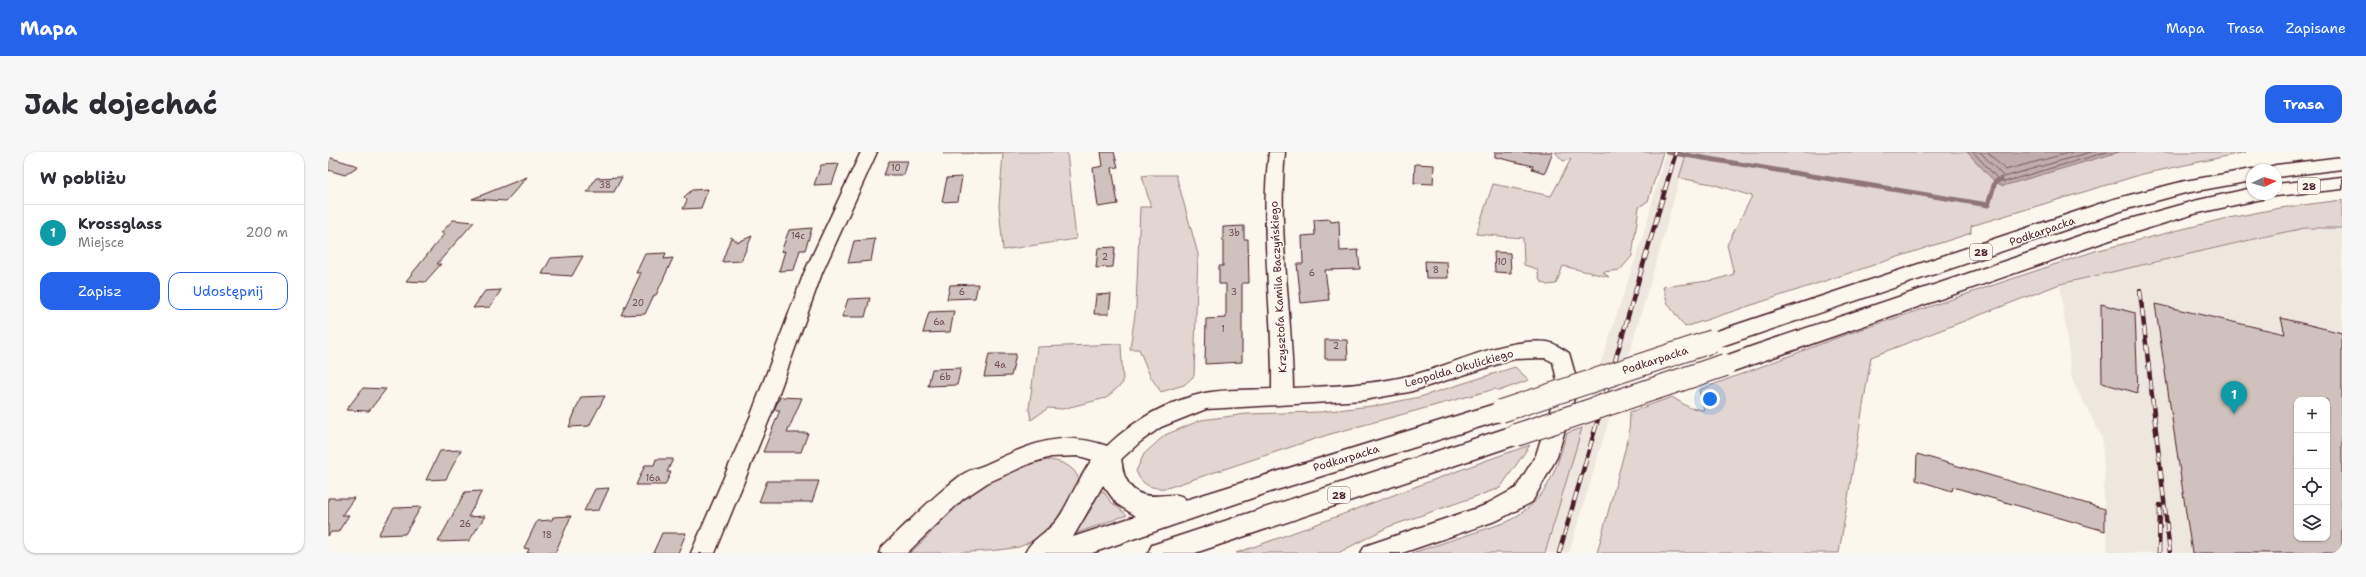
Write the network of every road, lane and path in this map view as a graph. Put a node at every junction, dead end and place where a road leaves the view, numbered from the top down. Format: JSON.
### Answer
{"nodes":[{"id":1,"x":869,"y":152,"type":"edge"},
{"id":2,"x":1277,"y":152,"type":"edge"},
{"id":3,"x":2342,"y":163,"type":"edge"},
{"id":4,"x":2282,"y":170,"type":"edge"},
{"id":5,"x":2246,"y":176,"type":"edge"},
{"id":6,"x":2342,"y":182,"type":"edge"},
{"id":7,"x":2282,"y":189,"type":"edge"},
{"id":8,"x":2246,"y":196,"type":"edge"},
{"id":9,"x":1283,"y":398,"type":"junction"},
{"id":10,"x":1110,"y":456,"type":"junction"},
{"id":11,"x":1211,"y":502,"type":"junction"},
{"id":12,"x":703,"y":553,"type":"edge"},
{"id":13,"x":891,"y":553,"type":"edge"},
{"id":14,"x":1038,"y":553,"type":"edge"},
{"id":15,"x":1059,"y":553,"type":"edge"},
{"id":16,"x":1161,"y":553,"type":"edge"},
{"id":17,"x":1373,"y":553,"type":"edge"}],
"edges":[{"from":1,"to":12,"type":"street"},
{"from":2,"to":9,"type":"street","name":"Krzysztofa Kamila Baczyńskiego"},
{"from":3,"to":4,"type":"main road","number":"28"},
{"from":5,"to":11,"type":"main road","name":"Podkarpacka","number":"28","bridge":true},
{"from":6,"to":7,"type":"main road","number":"28"},
{"from":8,"to":16,"type":"main road","name":"Podkarpacka","number":"28","bridge":true},
{"from":9,"to":10,"type":"street","name":"Leopolda Okulickiego"},
{"from":9,"to":17,"type":"street","name":"Leopolda Okulickiego"},
{"from":10,"to":11,"type":"main road"},
{"from":10,"to":13,"type":"street"},
{"from":10,"to":14,"type":"main road"},
{"from":11,"to":15,"type":"main road","name":"Podkarpacka","number":"28"}]}
